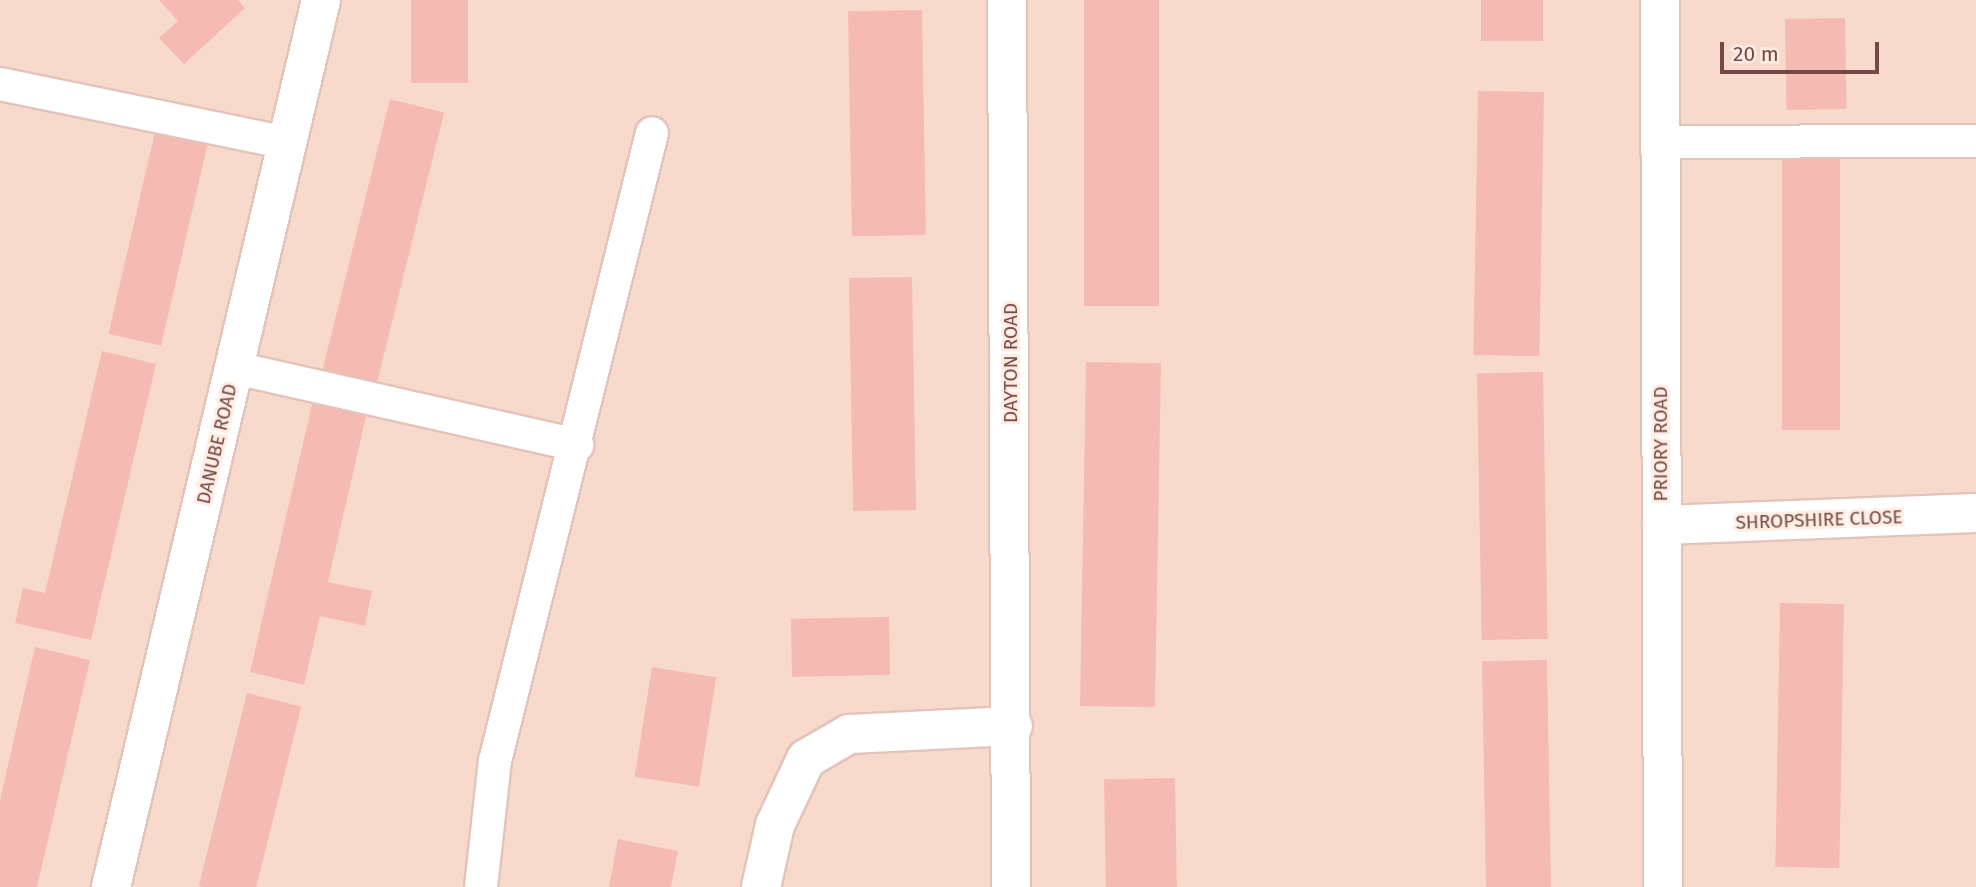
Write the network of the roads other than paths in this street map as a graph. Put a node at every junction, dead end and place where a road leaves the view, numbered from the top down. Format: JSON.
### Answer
{"nodes":[{"id":1,"x":321,"y":0,"type":"edge"},
{"id":2,"x":1007,"y":0,"type":"edge"},
{"id":3,"x":1660,"y":0,"type":"edge"},
{"id":4,"x":0,"y":84,"type":"edge"},
{"id":5,"x":652,"y":133,"type":"dead end"},
{"id":6,"x":1976,"y":141,"type":"edge"},
{"id":7,"x":1660,"y":142,"type":"junction"},
{"id":8,"x":288,"y":143,"type":"junction"},
{"id":9,"x":234,"y":368,"type":"junction"},
{"id":10,"x":578,"y":445,"type":"junction"},
{"id":11,"x":1976,"y":513,"type":"edge"},
{"id":12,"x":1661,"y":525,"type":"junction"},
{"id":13,"x":1013,"y":726,"type":"junction"},
{"id":14,"x":111,"y":887,"type":"edge"},
{"id":15,"x":481,"y":887,"type":"edge"},
{"id":16,"x":761,"y":887,"type":"edge"},
{"id":17,"x":1011,"y":887,"type":"edge"},
{"id":18,"x":1663,"y":887,"type":"edge"}],
"edges":[{"from":1,"to":8,"type":"street","name":"DANUBE ROAD"},
{"from":2,"to":13,"type":"street","name":"DAYTON ROAD"},
{"from":3,"to":7,"type":"street","name":"PRIORY ROAD"},
{"from":4,"to":8,"type":"lane"},
{"from":5,"to":10,"type":"lane"},
{"from":6,"to":7,"type":"lane"},
{"from":7,"to":12,"type":"street","name":"PRIORY ROAD"},
{"from":8,"to":9,"type":"street","name":"DANUBE ROAD"},
{"from":9,"to":10,"type":"lane"},
{"from":9,"to":14,"type":"street","name":"DANUBE ROAD"},
{"from":10,"to":15,"type":"lane"},
{"from":11,"to":12,"type":"street","name":"SHROPSHIRE CLOSE"},
{"from":12,"to":18,"type":"street","name":"PRIORY ROAD"},
{"from":13,"to":16,"type":"street"},
{"from":13,"to":17,"type":"street","name":"DAYTON ROAD"}]}
